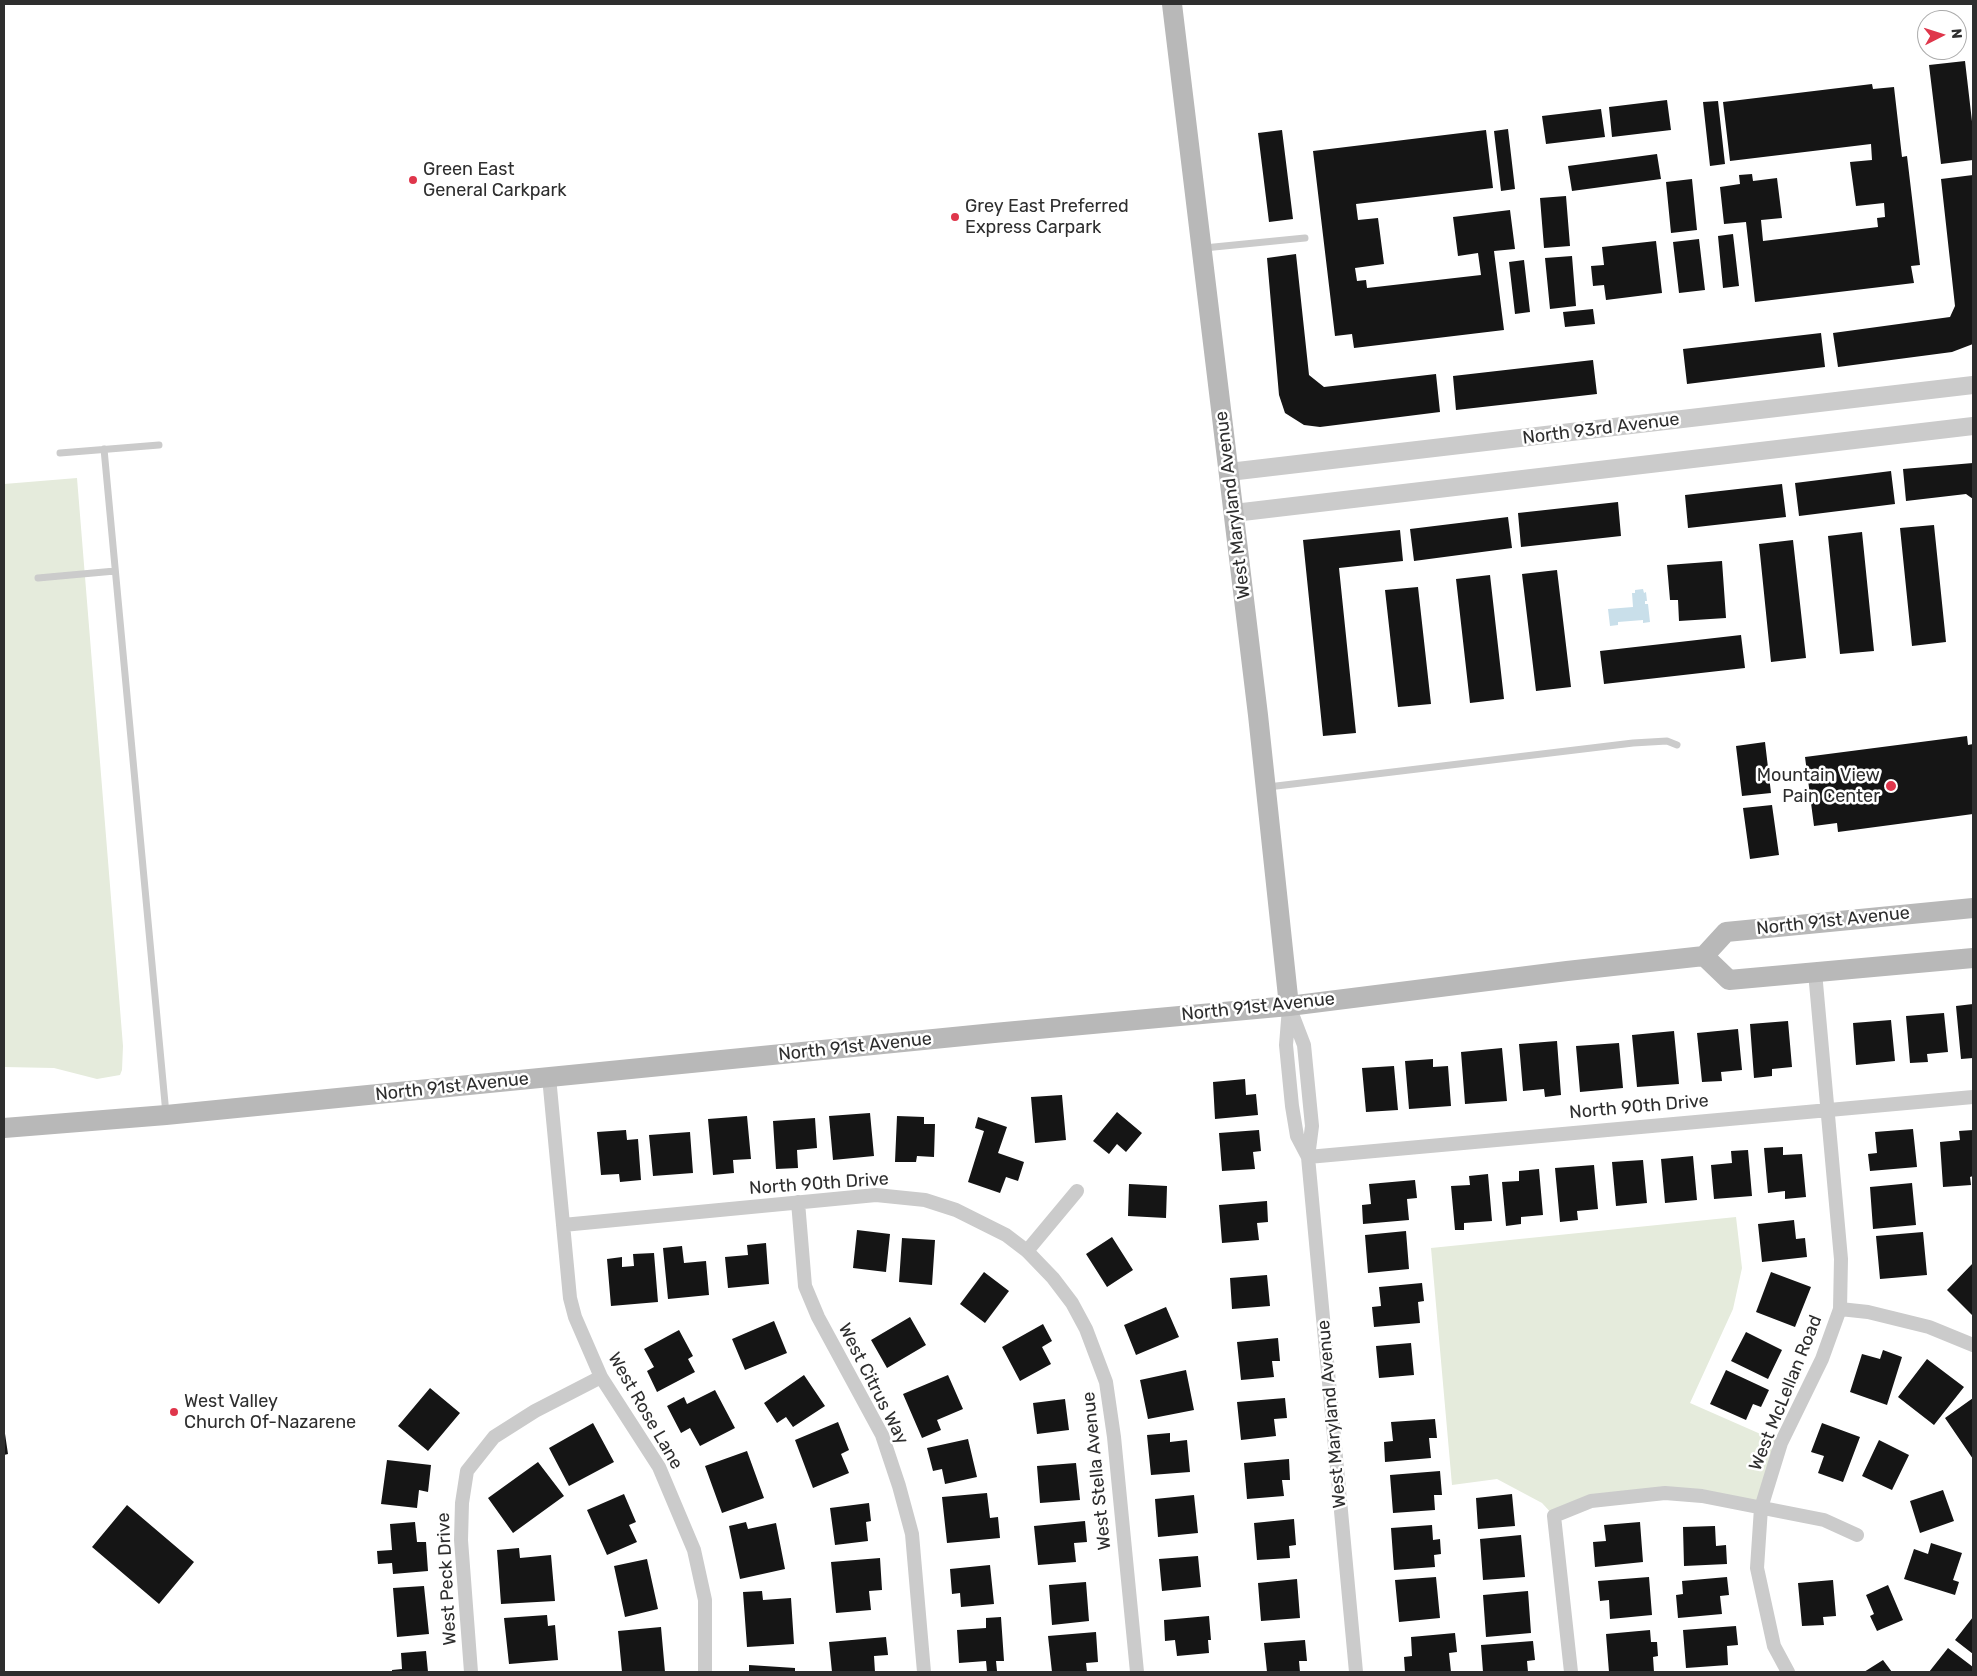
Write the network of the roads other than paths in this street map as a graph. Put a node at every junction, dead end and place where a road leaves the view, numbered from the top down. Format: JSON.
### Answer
{"nodes":[{"id":1,"x":1172,"y":4,"type":"edge"},
{"id":2,"x":1305,"y":238,"type":"dead end"},
{"id":3,"x":1202,"y":248,"type":"junction"},
{"id":4,"x":1973,"y":385,"type":"edge"},
{"id":5,"x":1973,"y":426,"type":"edge"},
{"id":6,"x":159,"y":445,"type":"dead end"},
{"id":7,"x":104,"y":449,"type":"junction"},
{"id":8,"x":60,"y":453,"type":"dead end"},
{"id":9,"x":1229,"y":472,"type":"junction"},
{"id":10,"x":1234,"y":513,"type":"junction"},
{"id":11,"x":115,"y":571,"type":"junction"},
{"id":12,"x":38,"y":578,"type":"dead end"},
{"id":13,"x":1677,"y":745,"type":"dead end"},
{"id":14,"x":1265,"y":787,"type":"junction"},
{"id":15,"x":1973,"y":908,"type":"edge"},
{"id":16,"x":1704,"y":956,"type":"junction"},
{"id":17,"x":1973,"y":958,"type":"edge"},
{"id":18,"x":1815,"y":972,"type":"junction"},
{"id":19,"x":1289,"y":1006,"type":"junction"},
{"id":20,"x":549,"y":1077,"type":"junction"},
{"id":21,"x":1973,"y":1097,"type":"edge"},
{"id":22,"x":1827,"y":1108,"type":"junction"},
{"id":23,"x":166,"y":1115,"type":"junction"},
{"id":24,"x":4,"y":1128,"type":"edge"},
{"id":25,"x":1308,"y":1157,"type":"junction"},
{"id":26,"x":1077,"y":1191,"type":"dead end"},
{"id":27,"x":798,"y":1202,"type":"junction"},
{"id":28,"x":563,"y":1225,"type":"junction"},
{"id":29,"x":1026,"y":1251,"type":"junction"},
{"id":30,"x":1053,"y":1278,"type":"joint"},
{"id":31,"x":1840,"y":1309,"type":"junction"},
{"id":32,"x":1973,"y":1345,"type":"edge"},
{"id":33,"x":601,"y":1377,"type":"junction"},
{"id":34,"x":1761,"y":1508,"type":"junction"},
{"id":35,"x":1857,"y":1535,"type":"dead end"},
{"id":36,"x":471,"y":1672,"type":"edge"},
{"id":37,"x":705,"y":1672,"type":"edge"},
{"id":38,"x":924,"y":1672,"type":"edge"},
{"id":39,"x":1137,"y":1672,"type":"edge"},
{"id":40,"x":1356,"y":1672,"type":"edge"},
{"id":41,"x":1571,"y":1672,"type":"edge"},
{"id":42,"x":1788,"y":1672,"type":"edge"}],
"edges":[{"from":1,"to":3,"type":"main road","name":"West Maryland Avenue"},
{"from":2,"to":3,"type":"lane"},
{"from":3,"to":9,"type":"main road","name":"West Maryland Avenue"},
{"from":4,"to":9,"type":"street","name":"North 93rd Avenue"},
{"from":5,"to":10,"type":"street"},
{"from":6,"to":7,"type":"lane"},
{"from":7,"to":8,"type":"lane"},
{"from":7,"to":11,"type":"lane"},
{"from":9,"to":10,"type":"main road","name":"West Maryland Avenue"},
{"from":10,"to":14,"type":"main road","name":"West Maryland Avenue"},
{"from":11,"to":12,"type":"lane"},
{"from":11,"to":23,"type":"lane"},
{"from":13,"to":14,"type":"lane"},
{"from":14,"to":19,"type":"main road","name":"West Maryland Avenue"},
{"from":15,"to":16,"type":"main road","name":"North 91st Avenue"},
{"from":16,"to":18,"type":"main road"},
{"from":16,"to":19,"type":"main road","name":"North 91st Avenue"},
{"from":17,"to":18,"type":"main road"},
{"from":18,"to":22,"type":"street","name":"West McLellan Road"},
{"from":19,"to":20,"type":"main road","name":"North 91st Avenue"},
{"from":19,"to":25,"type":"street","name":"West Maryland Avenue"},
{"from":20,"to":23,"type":"main road","name":"North 91st Avenue"},
{"from":20,"to":28,"type":"street","name":"West Rose Lane"},
{"from":21,"to":22,"type":"street","name":"North 90th Drive"},
{"from":22,"to":25,"type":"street","name":"North 90th Drive"},
{"from":22,"to":31,"type":"street","name":"West McLellan Road"},
{"from":23,"to":24,"type":"main road","name":"North 91st Avenue"},
{"from":25,"to":40,"type":"street","name":"West Maryland Avenue"},
{"from":26,"to":29,"type":"street"},
{"from":27,"to":28,"type":"street","name":"North 90th Drive"},
{"from":27,"to":29,"type":"street","name":"North 90th Drive"},
{"from":27,"to":38,"type":"street","name":"West Citrus Way"},
{"from":28,"to":33,"type":"street","name":"West Rose Lane"},
{"from":29,"to":30,"type":"street","name":"North 90th Drive"},
{"from":30,"to":39,"type":"street","name":"West Stella Avenue"},
{"from":31,"to":32,"type":"street"},
{"from":31,"to":34,"type":"street","name":"West McLellan Road"},
{"from":33,"to":36,"type":"street","name":"West Peck Drive"},
{"from":33,"to":37,"type":"street","name":"West Rose Lane"},
{"from":34,"to":35,"type":"street"},
{"from":34,"to":41,"type":"street"},
{"from":34,"to":42,"type":"street","name":"West McLellan Road"}]}
